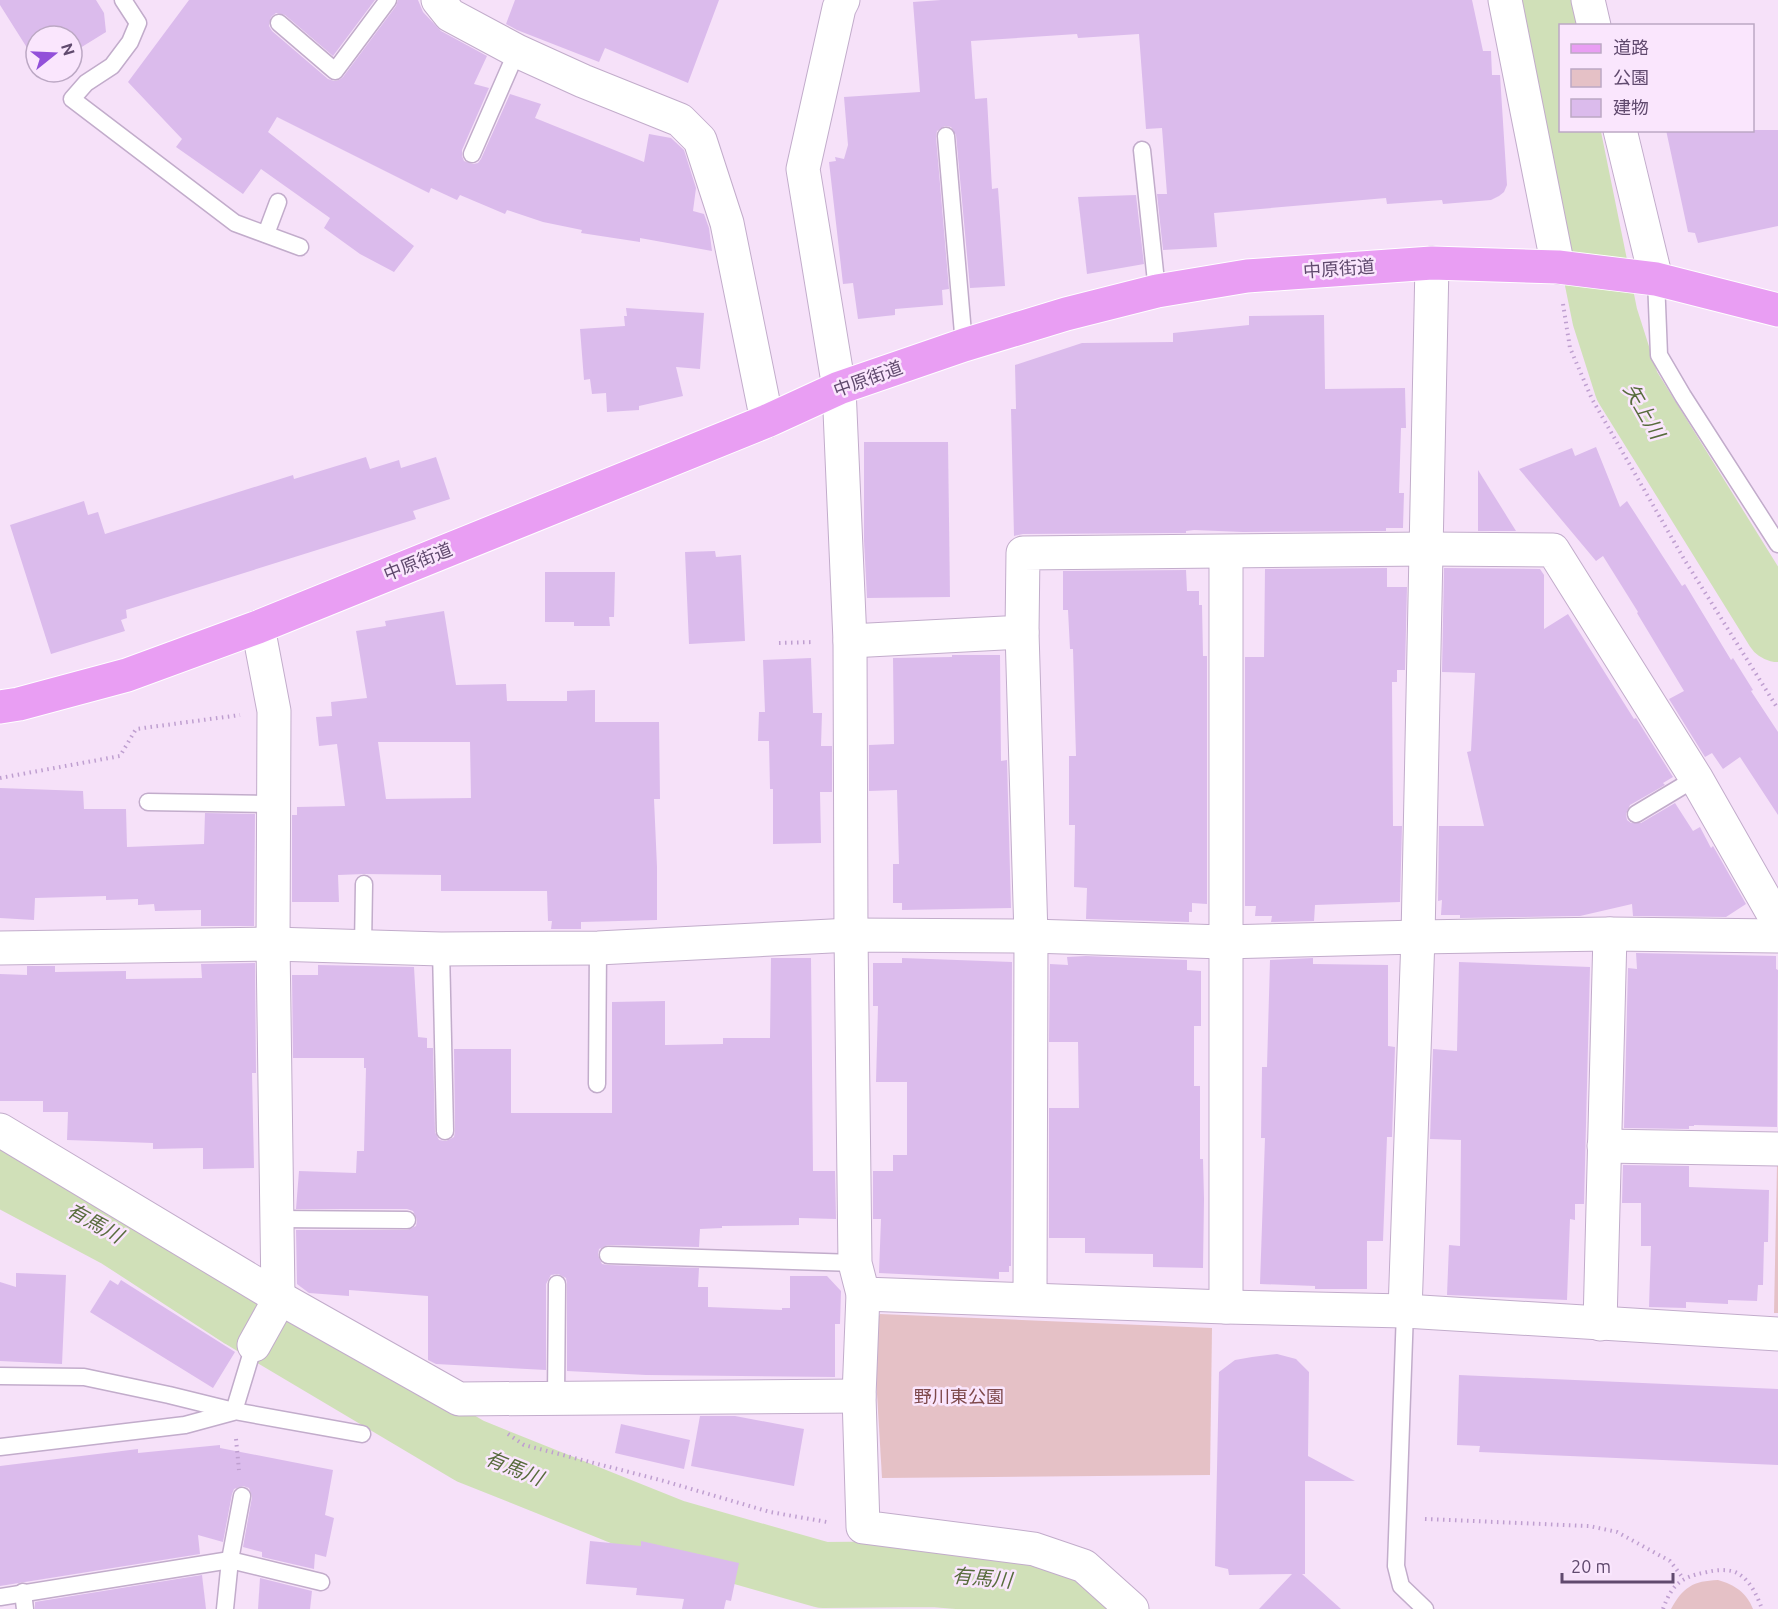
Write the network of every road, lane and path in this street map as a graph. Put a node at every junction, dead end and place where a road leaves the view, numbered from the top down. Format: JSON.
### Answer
{"nodes":[{"id":1,"x":123,"y":0,"type":"edge"},
{"id":2,"x":388,"y":0,"type":"edge"},
{"id":3,"x":438,"y":0,"type":"edge"},
{"id":4,"x":843,"y":0,"type":"edge"},
{"id":5,"x":1505,"y":0,"type":"edge"},
{"id":6,"x":1588,"y":0,"type":"edge"},
{"id":7,"x":279,"y":23,"type":"dead end"},
{"id":8,"x":1594,"y":24,"type":"edge"},
{"id":9,"x":517,"y":51,"type":"junction"},
{"id":10,"x":1620,"y":132,"type":"edge"},
{"id":11,"x":946,"y":136,"type":"dead end"},
{"id":12,"x":1142,"y":150,"type":"dead end"},
{"id":13,"x":472,"y":154,"type":"dead end"},
{"id":14,"x":278,"y":202,"type":"dead end"},
{"id":15,"x":266,"y":234,"type":"junction"},
{"id":16,"x":300,"y":247,"type":"dead end"},
{"id":17,"x":1432,"y":263,"type":"junction"},
{"id":18,"x":1558,"y":267,"type":"junction"},
{"id":19,"x":1656,"y":279,"type":"junction"},
{"id":20,"x":1157,"y":291,"type":"junction"},
{"id":21,"x":1778,"y":310,"type":"edge"},
{"id":22,"x":964,"y":345,"type":"junction"},
{"id":23,"x":839,"y":388,"type":"junction"},
{"id":24,"x":767,"y":421,"type":"junction"},
{"id":25,"x":1778,"y":544,"type":"edge"},
{"id":26,"x":1427,"y":549,"type":"junction"},
{"id":27,"x":1226,"y":552,"type":"junction"},
{"id":28,"x":258,"y":627,"type":"junction"},
{"id":29,"x":1022,"y":632,"type":"junction"},
{"id":30,"x":850,"y":641,"type":"junction"},
{"id":31,"x":0,"y":707,"type":"edge"},
{"id":32,"x":1778,"y":709,"type":"edge"},
{"id":33,"x":274,"y":711,"type":"junction"},
{"id":34,"x":0,"y":778,"type":"edge"},
{"id":35,"x":1696,"y":778,"type":"junction"},
{"id":36,"x":148,"y":802,"type":"dead end"},
{"id":37,"x":274,"y":804,"type":"junction"},
{"id":38,"x":1636,"y":814,"type":"dead end"},
{"id":39,"x":364,"y":884,"type":"dead end"},
{"id":40,"x":1778,"y":922,"type":"edge"},
{"id":41,"x":1610,"y":934,"type":"junction"},
{"id":42,"x":851,"y":935,"type":"junction"},
{"id":43,"x":1031,"y":936,"type":"junction"},
{"id":44,"x":1778,"y":936,"type":"edge"},
{"id":45,"x":1418,"y":937,"type":"junction"},
{"id":46,"x":1224,"y":942,"type":"junction"},
{"id":47,"x":273,"y":944,"type":"junction"},
{"id":48,"x":363,"y":947,"type":"junction"},
{"id":49,"x":0,"y":948,"type":"edge"},
{"id":50,"x":598,"y":948,"type":"junction"},
{"id":51,"x":441,"y":949,"type":"junction"},
{"id":52,"x":597,"y":1084,"type":"dead end"},
{"id":53,"x":0,"y":1130,"type":"edge"},
{"id":54,"x":445,"y":1131,"type":"dead end"},
{"id":55,"x":1604,"y":1146,"type":"junction"},
{"id":56,"x":1778,"y":1149,"type":"edge"},
{"id":57,"x":278,"y":1219,"type":"junction"},
{"id":58,"x":407,"y":1220,"type":"dead end"},
{"id":59,"x":608,"y":1255,"type":"dead end"},
{"id":60,"x":859,"y":1278,"type":"junction"},
{"id":61,"x":557,"y":1284,"type":"dead end"},
{"id":62,"x":1030,"y":1299,"type":"junction"},
{"id":63,"x":276,"y":1303,"type":"junction"},
{"id":64,"x":1226,"y":1307,"type":"junction"},
{"id":65,"x":1405,"y":1311,"type":"junction"},
{"id":66,"x":1600,"y":1324,"type":"junction"},
{"id":67,"x":1778,"y":1334,"type":"edge"},
{"id":68,"x":254,"y":1345,"type":"joint"},
{"id":69,"x":0,"y":1376,"type":"edge"},
{"id":70,"x":860,"y":1395,"type":"junction"},
{"id":71,"x":556,"y":1398,"type":"junction"},
{"id":72,"x":234,"y":1411,"type":"junction"},
{"id":73,"x":505,"y":1432,"type":"dead end"},
{"id":74,"x":362,"y":1434,"type":"dead end"},
{"id":75,"x":0,"y":1447,"type":"edge"},
{"id":76,"x":242,"y":1496,"type":"joint"},
{"id":77,"x":1398,"y":1517,"type":"junction"},
{"id":78,"x":863,"y":1527,"type":"junction"},
{"id":79,"x":230,"y":1560,"type":"junction"},
{"id":80,"x":1683,"y":1578,"type":"junction"},
{"id":81,"x":321,"y":1582,"type":"dead end"},
{"id":82,"x":0,"y":1597,"type":"edge"},
{"id":83,"x":24,"y":1601,"type":"edge"},
{"id":84,"x":225,"y":1609,"type":"edge"},
{"id":85,"x":1132,"y":1609,"type":"edge"},
{"id":86,"x":1425,"y":1609,"type":"edge"},
{"id":87,"x":1663,"y":1609,"type":"edge"},
{"id":88,"x":1762,"y":1609,"type":"edge"}],
"edges":[{"from":1,"to":15,"type":"lane"},
{"from":2,"to":7,"type":"lane"},
{"from":3,"to":9,"type":"street"},
{"from":4,"to":23,"type":"street"},
{"from":5,"to":18,"type":"street"},
{"from":6,"to":8,"type":"street"},
{"from":9,"to":13,"type":"lane"},
{"from":9,"to":24,"type":"street"},
{"from":10,"to":19,"type":"street"},
{"from":11,"to":22,"type":"lane"},
{"from":12,"to":20,"type":"lane"},
{"from":14,"to":15,"type":"lane"},
{"from":15,"to":16,"type":"lane"},
{"from":17,"to":18,"type":"main road","name":"中原街道"},
{"from":17,"to":20,"type":"main road","name":"中原街道"},
{"from":17,"to":26,"type":"street"},
{"from":18,"to":19,"type":"main road","name":"中原街道"},
{"from":18,"to":32,"type":"path"},
{"from":19,"to":21,"type":"main road","name":"中原街道"},
{"from":19,"to":25,"type":"lane"},
{"from":20,"to":22,"type":"main road","name":"中原街道"},
{"from":22,"to":23,"type":"main road","name":"中原街道"},
{"from":23,"to":24,"type":"main road","name":"中原街道"},
{"from":23,"to":30,"type":"street"},
{"from":24,"to":28,"type":"main road","name":"中原街道"},
{"from":26,"to":27,"type":"street"},
{"from":26,"to":35,"type":"street"},
{"from":26,"to":45,"type":"street"},
{"from":27,"to":29,"type":"street"},
{"from":27,"to":46,"type":"street"},
{"from":28,"to":31,"type":"main road","name":"中原街道"},
{"from":28,"to":33,"type":"street"},
{"from":29,"to":30,"type":"street"},
{"from":29,"to":43,"type":"street"},
{"from":30,"to":42,"type":"street"},
{"from":33,"to":34,"type":"path"},
{"from":33,"to":37,"type":"street"},
{"from":35,"to":38,"type":"lane"},
{"from":35,"to":40,"type":"street"},
{"from":36,"to":37,"type":"lane"},
{"from":37,"to":47,"type":"street"},
{"from":39,"to":48,"type":"lane"},
{"from":41,"to":44,"type":"street"},
{"from":41,"to":45,"type":"street"},
{"from":41,"to":55,"type":"street"},
{"from":42,"to":43,"type":"street"},
{"from":42,"to":50,"type":"street"},
{"from":42,"to":60,"type":"street"},
{"from":43,"to":46,"type":"street"},
{"from":43,"to":62,"type":"street"},
{"from":45,"to":46,"type":"street"},
{"from":45,"to":65,"type":"street"},
{"from":46,"to":64,"type":"street"},
{"from":47,"to":48,"type":"street"},
{"from":47,"to":49,"type":"street"},
{"from":47,"to":57,"type":"street"},
{"from":48,"to":51,"type":"street"},
{"from":50,"to":51,"type":"street"},
{"from":50,"to":52,"type":"lane"},
{"from":51,"to":54,"type":"lane"},
{"from":53,"to":63,"type":"street"},
{"from":55,"to":56,"type":"street"},
{"from":55,"to":66,"type":"street"},
{"from":57,"to":58,"type":"lane"},
{"from":57,"to":63,"type":"street"},
{"from":59,"to":60,"type":"lane"},
{"from":60,"to":62,"type":"street"},
{"from":60,"to":70,"type":"street"},
{"from":61,"to":71,"type":"lane"},
{"from":62,"to":64,"type":"street"},
{"from":63,"to":68,"type":"street"},
{"from":63,"to":71,"type":"street"},
{"from":64,"to":65,"type":"street"},
{"from":65,"to":66,"type":"street"},
{"from":65,"to":77,"type":"lane"},
{"from":66,"to":67,"type":"street"},
{"from":68,"to":72,"type":"lane"},
{"from":69,"to":72,"type":"lane"},
{"from":70,"to":71,"type":"street"},
{"from":70,"to":78,"type":"street"},
{"from":72,"to":74,"type":"lane"},
{"from":72,"to":75,"type":"lane"},
{"from":72,"to":76,"type":"path"},
{"from":73,"to":78,"type":"path"},
{"from":76,"to":79,"type":"lane"},
{"from":77,"to":80,"type":"path"},
{"from":77,"to":86,"type":"lane"},
{"from":78,"to":85,"type":"street"},
{"from":79,"to":81,"type":"lane"},
{"from":79,"to":83,"type":"lane"},
{"from":79,"to":84,"type":"lane"},
{"from":80,"to":87,"type":"path"},
{"from":80,"to":88,"type":"path"},
{"from":82,"to":83,"type":"lane"}]}
